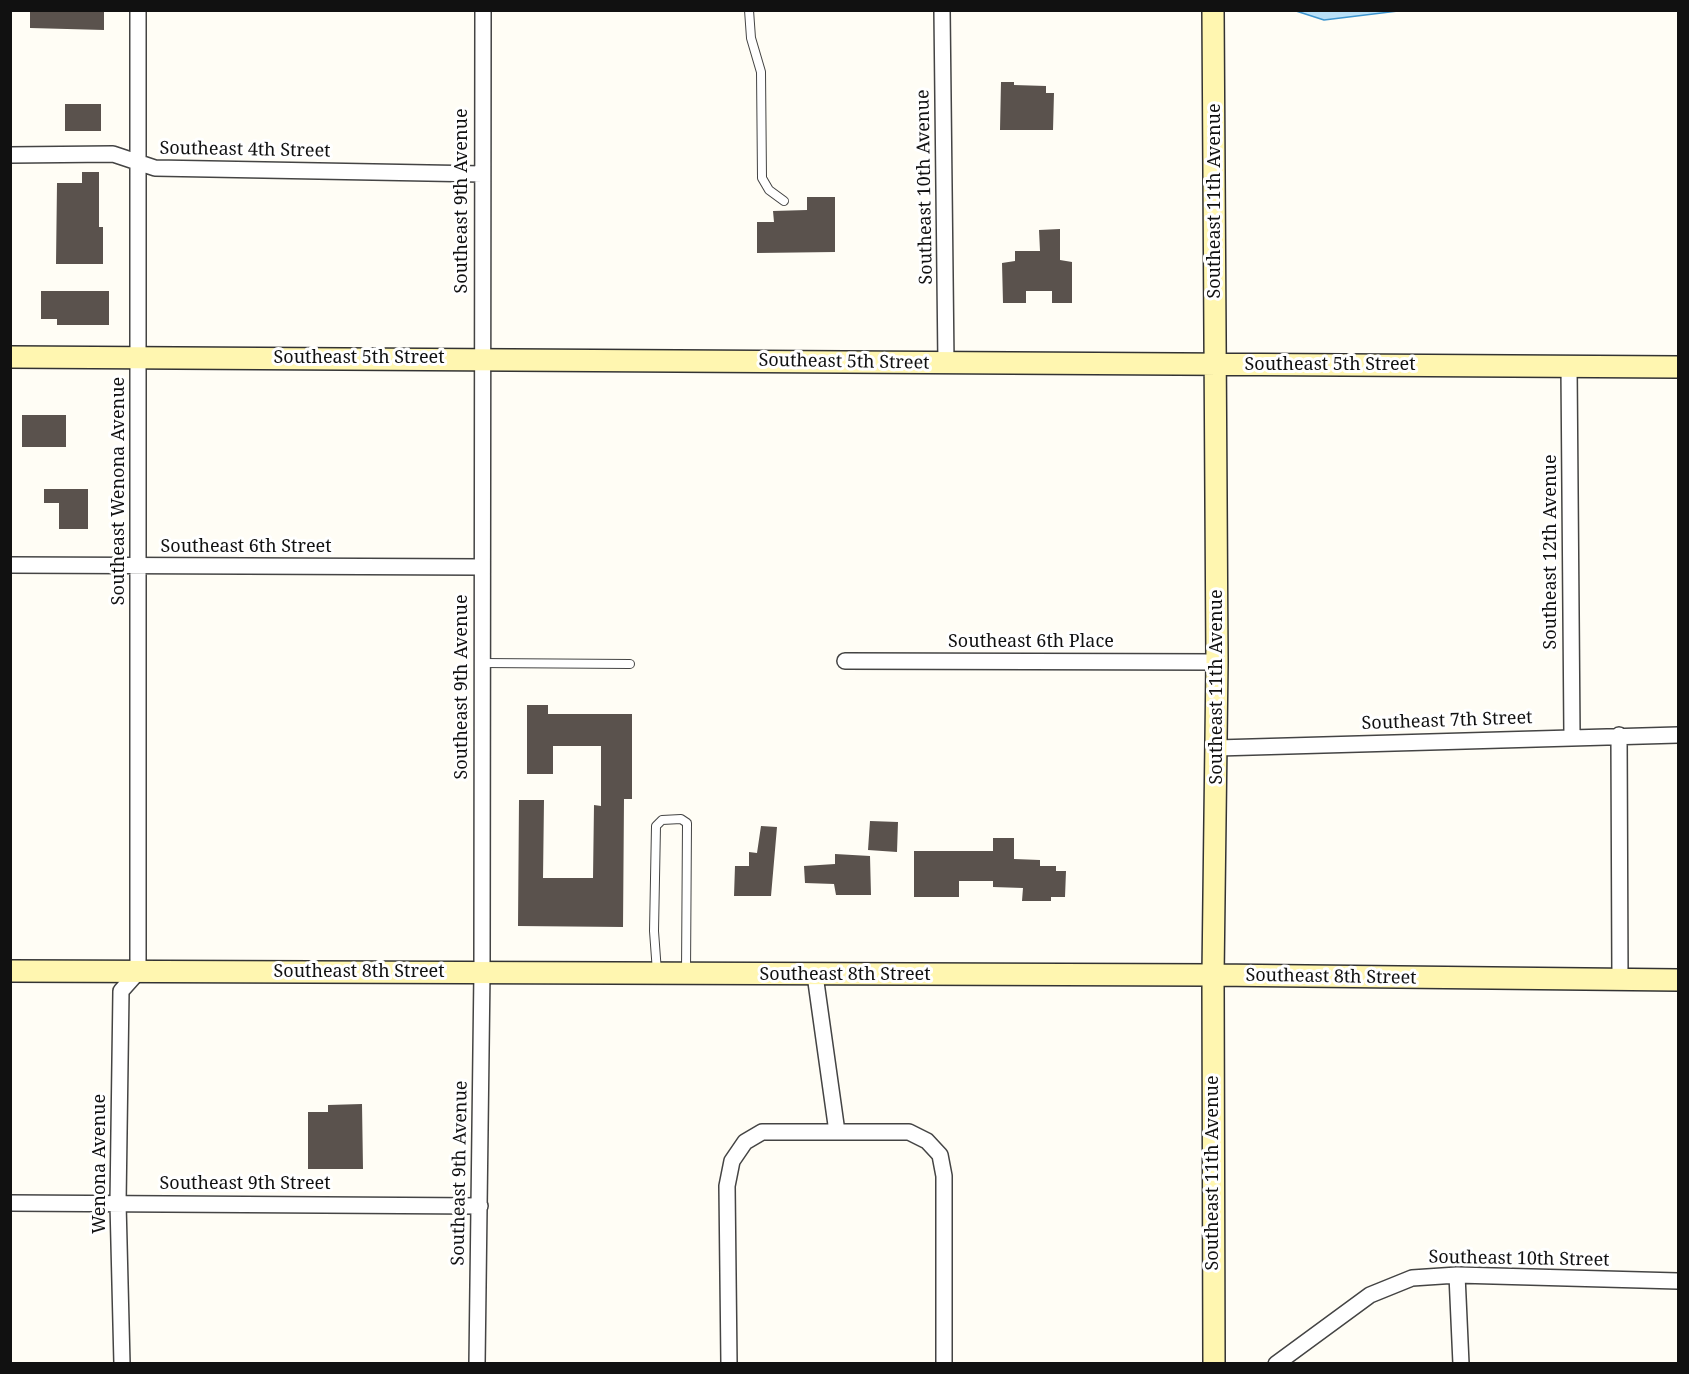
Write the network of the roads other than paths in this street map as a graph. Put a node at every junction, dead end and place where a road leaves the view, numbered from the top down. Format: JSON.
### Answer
{"nodes":[{"id":1,"x":138,"y":10,"type":"edge"},
{"id":2,"x":483,"y":10,"type":"edge"},
{"id":3,"x":749,"y":10,"type":"edge"},
{"id":4,"x":942,"y":10,"type":"edge"},
{"id":5,"x":1213,"y":10,"type":"edge"},
{"id":6,"x":10,"y":154,"type":"edge"},
{"id":7,"x":138,"y":162,"type":"junction"},
{"id":8,"x":482,"y":174,"type":"junction"},
{"id":9,"x":784,"y":201,"type":"dead end"},
{"id":10,"x":10,"y":357,"type":"edge"},
{"id":11,"x":138,"y":358,"type":"junction"},
{"id":12,"x":482,"y":358,"type":"junction"},
{"id":13,"x":946,"y":363,"type":"junction"},
{"id":14,"x":1216,"y":364,"type":"junction"},
{"id":15,"x":1569,"y":367,"type":"junction"},
{"id":16,"x":1678,"y":367,"type":"edge"},
{"id":17,"x":10,"y":565,"type":"edge"},
{"id":18,"x":139,"y":567,"type":"junction"},
{"id":19,"x":481,"y":567,"type":"junction"},
{"id":20,"x":845,"y":661,"type":"dead end"},
{"id":21,"x":1217,"y":662,"type":"junction"},
{"id":22,"x":482,"y":663,"type":"junction"},
{"id":23,"x":630,"y":664,"type":"dead end"},
{"id":24,"x":1620,"y":735,"type":"junction"},
{"id":25,"x":1678,"y":735,"type":"edge"},
{"id":26,"x":1572,"y":736,"type":"junction"},
{"id":27,"x":1217,"y":748,"type":"junction"},
{"id":28,"x":10,"y":971,"type":"edge"},
{"id":29,"x":138,"y":972,"type":"junction"},
{"id":30,"x":482,"y":972,"type":"junction"},
{"id":31,"x":657,"y":974,"type":"junction"},
{"id":32,"x":686,"y":974,"type":"junction"},
{"id":33,"x":815,"y":975,"type":"junction"},
{"id":34,"x":1213,"y":975,"type":"junction"},
{"id":35,"x":1678,"y":980,"type":"edge"},
{"id":36,"x":1620,"y":981,"type":"junction"},
{"id":37,"x":837,"y":1132,"type":"junction"},
{"id":38,"x":10,"y":1203,"type":"edge"},
{"id":39,"x":118,"y":1203,"type":"junction"},
{"id":40,"x":480,"y":1206,"type":"junction"},
{"id":41,"x":1457,"y":1275,"type":"junction"},
{"id":42,"x":1678,"y":1281,"type":"edge"},
{"id":43,"x":122,"y":1364,"type":"edge"},
{"id":44,"x":477,"y":1364,"type":"edge"},
{"id":45,"x":729,"y":1364,"type":"edge"},
{"id":46,"x":944,"y":1364,"type":"edge"},
{"id":47,"x":1214,"y":1364,"type":"edge"},
{"id":48,"x":1276,"y":1364,"type":"edge"},
{"id":49,"x":1461,"y":1364,"type":"edge"}],
"edges":[{"from":1,"to":7,"type":"street","name":"Southeast Wenona Avenue"},
{"from":2,"to":8,"type":"street","name":"Southeast 9th Avenue"},
{"from":3,"to":9,"type":"lane"},
{"from":4,"to":13,"type":"street","name":"Southeast 10th Avenue"},
{"from":5,"to":14,"type":"street","name":"Southeast 11th Avenue"},
{"from":6,"to":7,"type":"street","name":"Southeast 4th Street"},
{"from":7,"to":8,"type":"street","name":"Southeast 4th Street"},
{"from":7,"to":11,"type":"street","name":"Southeast Wenona Avenue"},
{"from":8,"to":12,"type":"street","name":"Southeast 9th Avenue"},
{"from":10,"to":11,"type":"street","name":"Southeast 5th Street"},
{"from":11,"to":12,"type":"street","name":"Southeast 5th Street"},
{"from":11,"to":18,"type":"street","name":"Southeast Wenona Avenue"},
{"from":12,"to":13,"type":"street","name":"Southeast 5th Street"},
{"from":12,"to":19,"type":"street","name":"Southeast 9th Avenue"},
{"from":13,"to":14,"type":"street","name":"Southeast 5th Street"},
{"from":14,"to":15,"type":"street","name":"Southeast 5th Street"},
{"from":14,"to":21,"type":"street","name":"Southeast 11th Avenue"},
{"from":15,"to":16,"type":"street","name":"Southeast 5th Street"},
{"from":15,"to":26,"type":"street","name":"Southeast 12th Avenue"},
{"from":17,"to":18,"type":"street","name":"Southeast 6th Street"},
{"from":18,"to":19,"type":"street","name":"Southeast 6th Street"},
{"from":18,"to":29,"type":"street","name":"Southeast Wenona Avenue"},
{"from":19,"to":22,"type":"street","name":"Southeast 9th Avenue"},
{"from":20,"to":21,"type":"street","name":"Southeast 6th Place"},
{"from":21,"to":27,"type":"street","name":"Southeast 11th Avenue"},
{"from":22,"to":23,"type":"lane"},
{"from":22,"to":30,"type":"street","name":"Southeast 9th Avenue"},
{"from":24,"to":25,"type":"street","name":"Southeast 7th Street"},
{"from":24,"to":26,"type":"street","name":"Southeast 7th Street"},
{"from":24,"to":36,"type":"street"},
{"from":26,"to":27,"type":"street","name":"Southeast 7th Street"},
{"from":27,"to":34,"type":"street","name":"Southeast 11th Avenue"},
{"from":28,"to":29,"type":"street","name":"Southeast 8th Street"},
{"from":29,"to":30,"type":"street","name":"Southeast 8th Street"},
{"from":29,"to":39,"type":"street","name":"Wenona Avenue"},
{"from":30,"to":31,"type":"street","name":"Southeast 8th Street"},
{"from":30,"to":40,"type":"street","name":"Southeast 9th Avenue"},
{"from":31,"to":32,"type":"street","name":"Southeast 8th Street"},
{"from":31,"to":32,"type":"lane"},
{"from":32,"to":33,"type":"street","name":"Southeast 8th Street"},
{"from":33,"to":34,"type":"street","name":"Southeast 8th Street"},
{"from":33,"to":37,"type":"street"},
{"from":34,"to":36,"type":"street","name":"Southeast 8th Street"},
{"from":34,"to":47,"type":"street","name":"Southeast 11th Avenue"},
{"from":35,"to":36,"type":"street","name":"Southeast 8th Street"},
{"from":37,"to":45,"type":"street"},
{"from":37,"to":46,"type":"street"},
{"from":38,"to":39,"type":"street","name":"Southeast 9th Street"},
{"from":39,"to":40,"type":"street","name":"Southeast 9th Street"},
{"from":39,"to":43,"type":"street","name":"Wenona Avenue"},
{"from":40,"to":44,"type":"street","name":"Southeast 9th Avenue"},
{"from":41,"to":42,"type":"street","name":"Southeast 10th Street"},
{"from":41,"to":48,"type":"street","name":"Southeast 10th Street"},
{"from":41,"to":49,"type":"street"}]}
